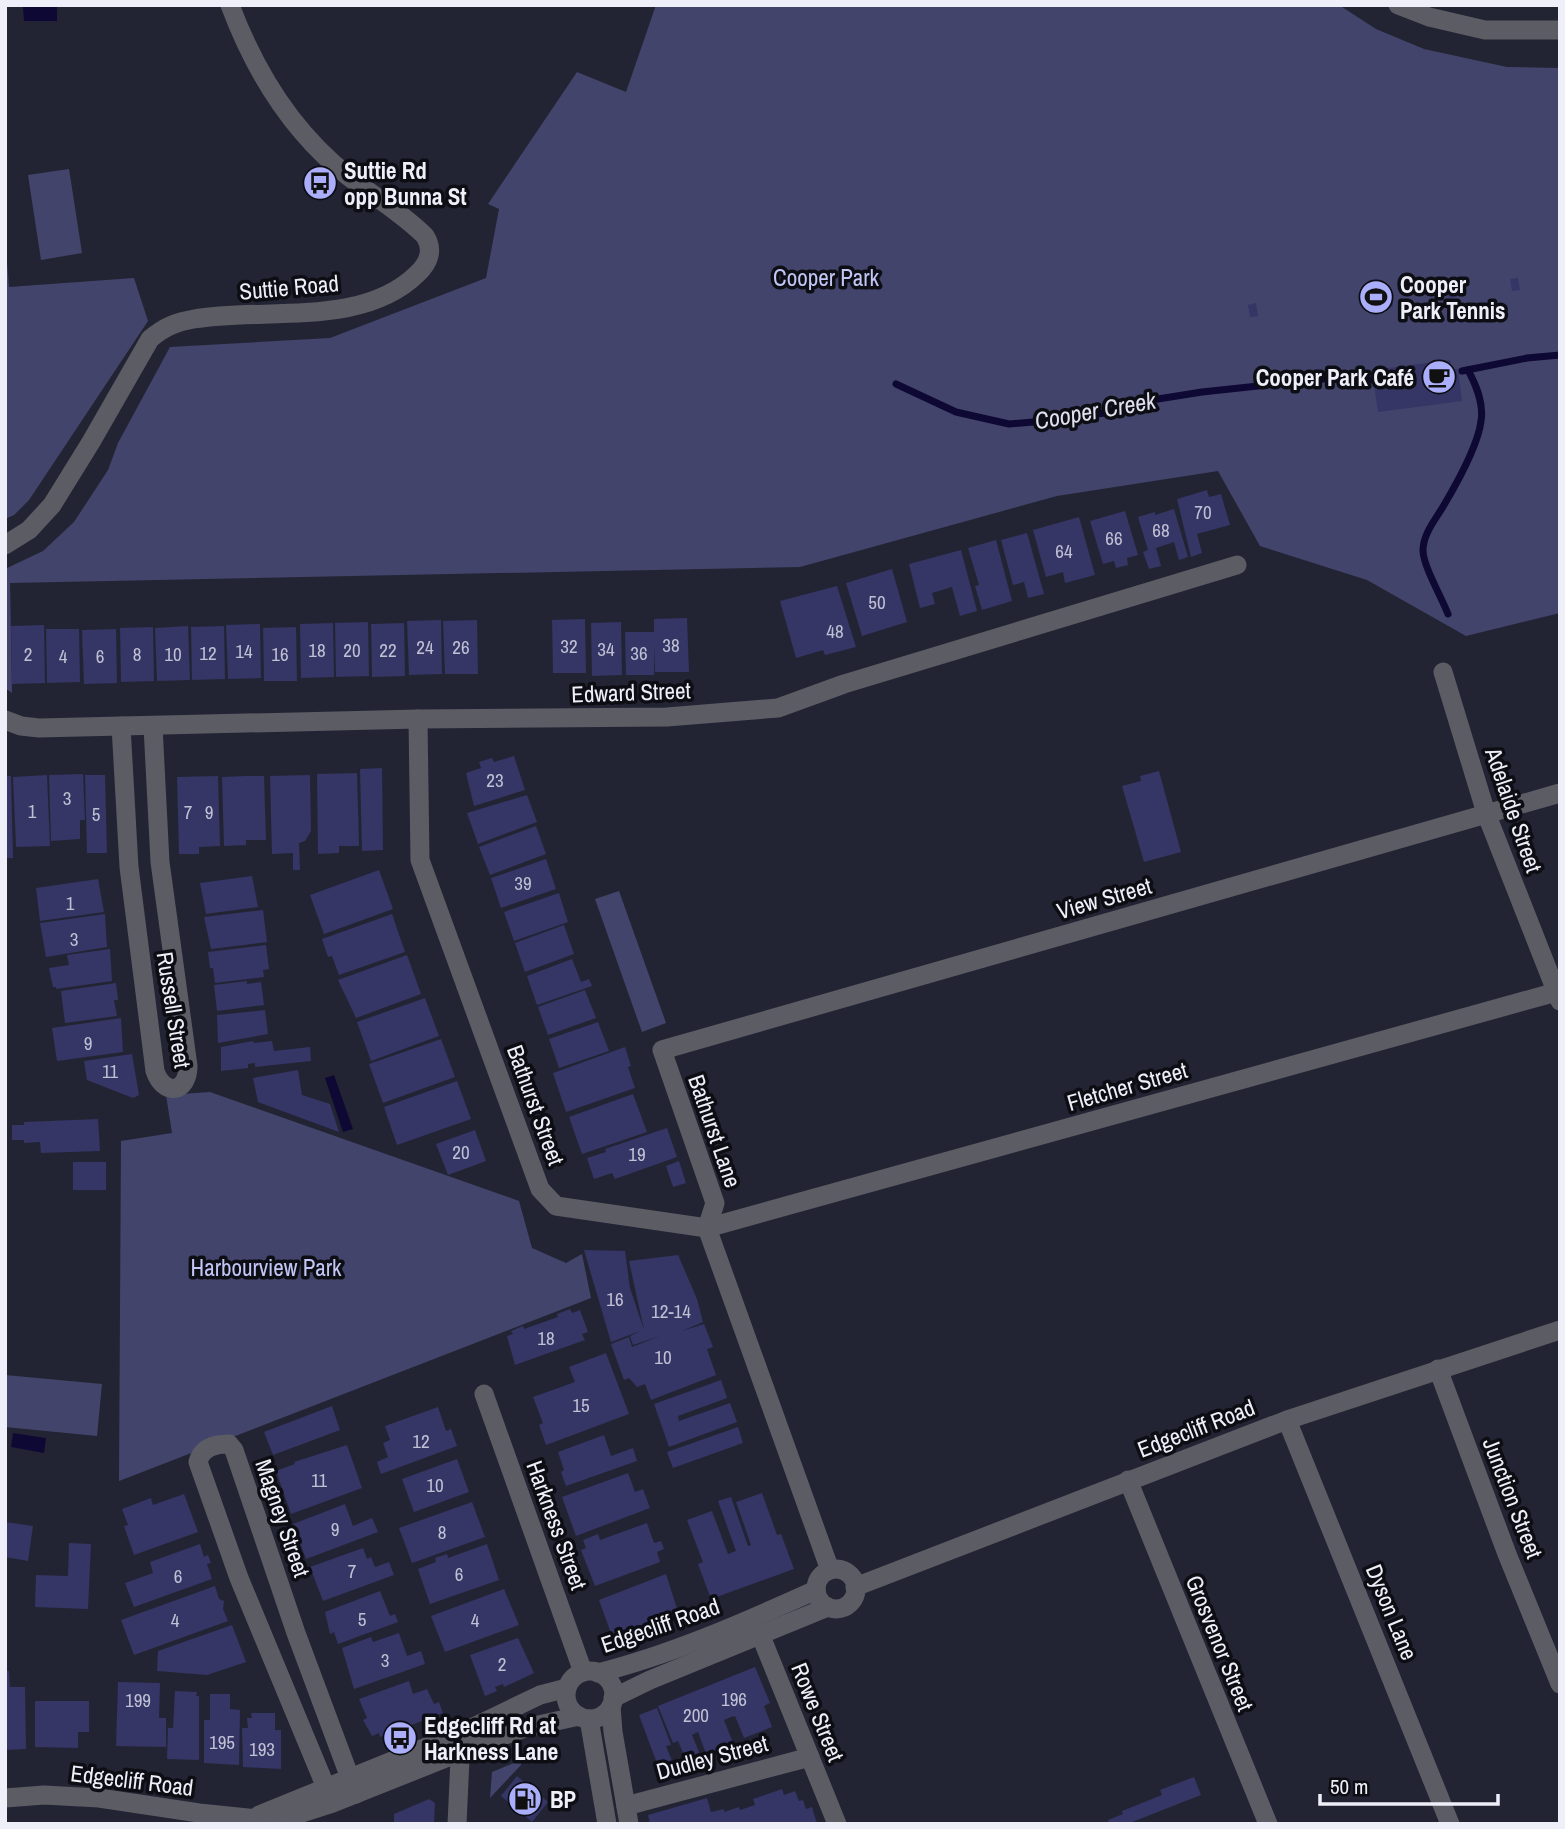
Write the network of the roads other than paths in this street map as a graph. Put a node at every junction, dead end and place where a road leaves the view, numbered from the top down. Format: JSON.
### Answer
{"nodes":[{"id":1,"x":230,"y":5,"type":"edge"},
{"id":2,"x":1398,"y":5,"type":"edge"},
{"id":3,"x":1560,"y":30,"type":"edge"},
{"id":4,"x":5,"y":545,"type":"edge"},
{"id":5,"x":1237,"y":565,"type":"dead end"},
{"id":6,"x":1443,"y":672,"type":"dead end"},
{"id":7,"x":418,"y":719,"type":"junction"},
{"id":8,"x":5,"y":720,"type":"edge"},
{"id":9,"x":121,"y":726,"type":"junction"},
{"id":10,"x":153,"y":726,"type":"junction"},
{"id":11,"x":1560,"y":793,"type":"edge"},
{"id":12,"x":1486,"y":813,"type":"junction"},
{"id":13,"x":1559,"y":995,"type":"edge"},
{"id":14,"x":662,"y":1050,"type":"joint"},
{"id":15,"x":707,"y":1228,"type":"junction"},
{"id":16,"x":1560,"y":1330,"type":"edge"},
{"id":17,"x":1438,"y":1368,"type":"junction"},
{"id":18,"x":484,"y":1394,"type":"dead end"},
{"id":19,"x":1287,"y":1420,"type":"junction"},
{"id":20,"x":1128,"y":1480,"type":"junction"},
{"id":21,"x":830,"y":1570,"type":"junction"},
{"id":22,"x":855,"y":1587,"type":"junction"},
{"id":23,"x":816,"y":1590,"type":"junction"},
{"id":24,"x":828,"y":1607,"type":"junction"},
{"id":25,"x":757,"y":1626,"type":"junction"},
{"id":26,"x":590,"y":1673,"type":"junction"},
{"id":27,"x":1560,"y":1684,"type":"edge"},
{"id":28,"x":567,"y":1688,"type":"junction"},
{"id":29,"x":612,"y":1702,"type":"junction"},
{"id":30,"x":584,"y":1717,"type":"junction"},
{"id":31,"x":461,"y":1743,"type":"junction"},
{"id":32,"x":810,"y":1757,"type":"junction"},
{"id":33,"x":354,"y":1786,"type":"junction"},
{"id":34,"x":330,"y":1795,"type":"junction"},
{"id":35,"x":5,"y":1798,"type":"edge"},
{"id":36,"x":627,"y":1815,"type":"edge"},
{"id":37,"x":457,"y":1824,"type":"edge"},
{"id":38,"x":607,"y":1824,"type":"edge"},
{"id":39,"x":836,"y":1824,"type":"edge"},
{"id":40,"x":1268,"y":1824,"type":"edge"},
{"id":41,"x":1450,"y":1824,"type":"edge"}],
"edges":[{"from":1,"to":4,"type":"street","name":"Suttie Road"},
{"from":2,"to":3,"type":"street"},
{"from":5,"to":7,"type":"street","name":"Edward Street"},
{"from":6,"to":12,"type":"street","name":"Adelaide Street"},
{"from":7,"to":10,"type":"street","name":"Edward Street"},
{"from":7,"to":15,"type":"street","name":"Bathurst Street"},
{"from":8,"to":9,"type":"street","name":"Edward Street"},
{"from":9,"to":10,"type":"street","name":"Edward Street"},
{"from":9,"to":10,"type":"street","name":"Russell Street"},
{"from":11,"to":12,"type":"street","name":"View Street"},
{"from":12,"to":13,"type":"street","name":"Adelaide Street"},
{"from":12,"to":14,"type":"street","name":"View Street"},
{"from":13,"to":15,"type":"street","name":"Fletcher Street"},
{"from":14,"to":15,"type":"street","name":"Bathurst Lane"},
{"from":15,"to":21,"type":"street"},
{"from":16,"to":17,"type":"street","name":"Edgecliff Road"},
{"from":17,"to":19,"type":"street","name":"Edgecliff Road"},
{"from":17,"to":27,"type":"street","name":"Junction Street"},
{"from":18,"to":26,"type":"street","name":"Harkness Street"},
{"from":19,"to":20,"type":"street","name":"Edgecliff Road"},
{"from":19,"to":41,"type":"street","name":"Dyson Lane"},
{"from":20,"to":22,"type":"street","name":"Edgecliff Road"},
{"from":20,"to":40,"type":"street","name":"Grosvenor Street"},
{"from":21,"to":22,"type":"street"},
{"from":21,"to":23,"type":"street"},
{"from":22,"to":24,"type":"street"},
{"from":23,"to":24,"type":"street"},
{"from":23,"to":25,"type":"street","name":"Edgecliff Road"},
{"from":24,"to":25,"type":"street","name":"Edgecliff Road"},
{"from":25,"to":26,"type":"street","name":"Edgecliff Road"},
{"from":25,"to":29,"type":"street","name":"Edgecliff Road"},
{"from":25,"to":32,"type":"street","name":"Rowe Street"},
{"from":26,"to":28,"type":"street"},
{"from":26,"to":29,"type":"street"},
{"from":28,"to":30,"type":"street"},
{"from":28,"to":31,"type":"street","name":"Edgecliff Road"},
{"from":29,"to":30,"type":"street"},
{"from":29,"to":36,"type":"street"},
{"from":30,"to":31,"type":"street","name":"Edgecliff Road"},
{"from":30,"to":38,"type":"street"},
{"from":31,"to":33,"type":"street","name":"Edgecliff Road"},
{"from":31,"to":37,"type":"street"},
{"from":32,"to":36,"type":"street","name":"Dudley Street"},
{"from":32,"to":39,"type":"street","name":"Rowe Street"},
{"from":33,"to":34,"type":"street","name":"Edgecliff Road"},
{"from":33,"to":34,"type":"street","name":"Magney Street"},
{"from":34,"to":35,"type":"street","name":"Edgecliff Road"}]}
